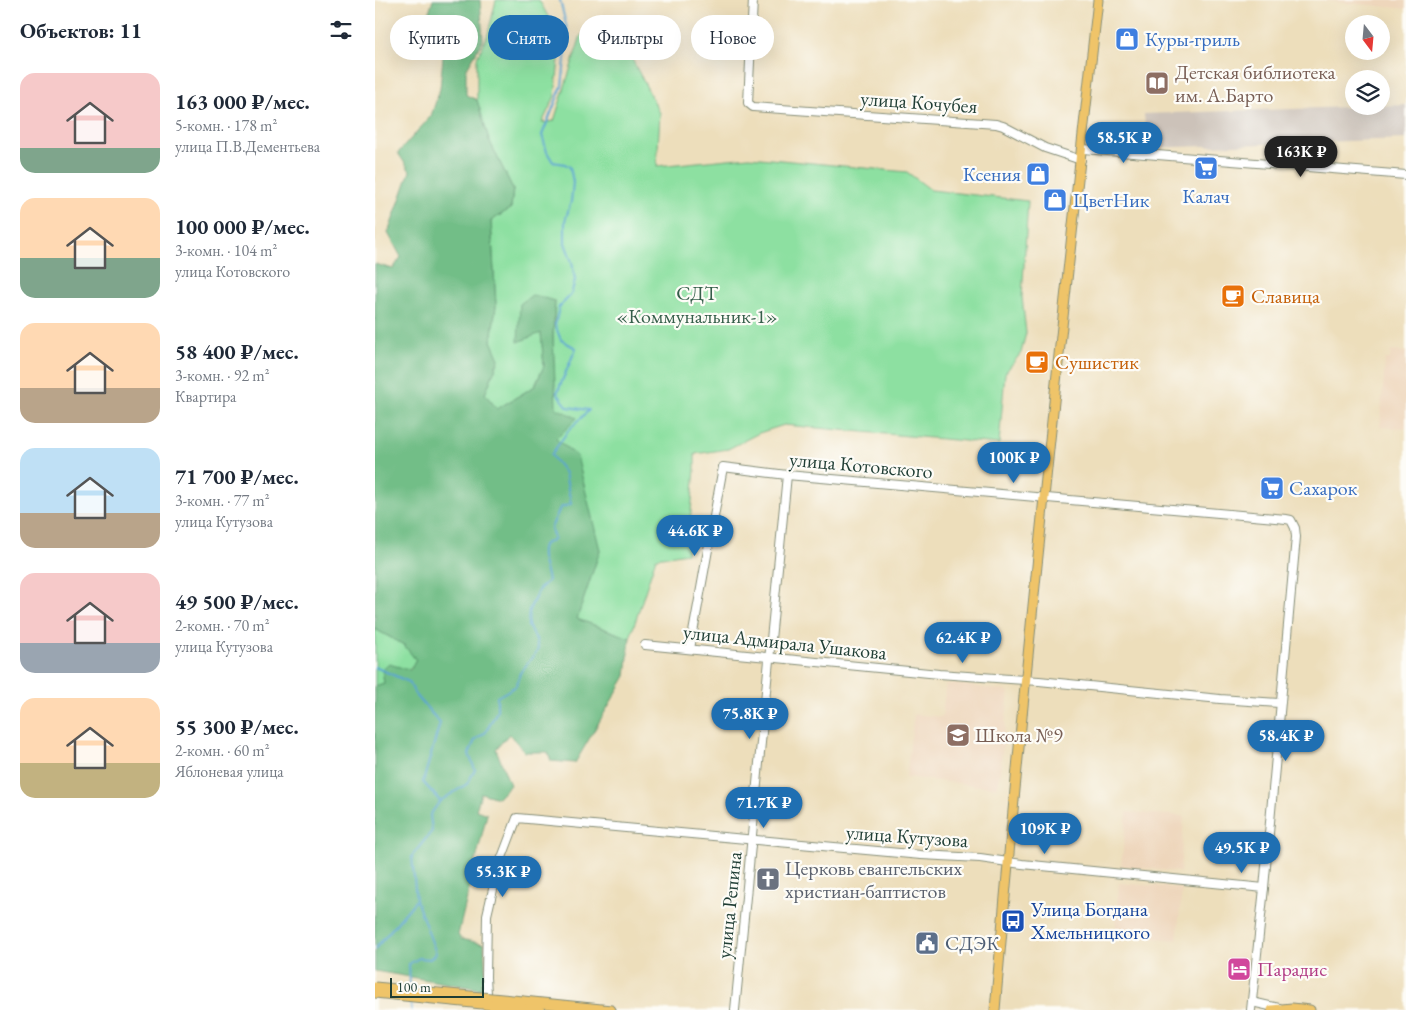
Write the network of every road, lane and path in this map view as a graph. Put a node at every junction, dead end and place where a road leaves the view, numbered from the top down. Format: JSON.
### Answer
{"nodes":[{"id":1,"x":753,"y":0,"type":"edge"},
{"id":2,"x":1098,"y":0,"type":"edge"},
{"id":3,"x":1083,"y":149,"type":"junction"},
{"id":4,"x":1081,"y":160,"type":"junction"},
{"id":5,"x":1406,"y":175,"type":"edge"},
{"id":6,"x":787,"y":475,"type":"junction"},
{"id":7,"x":1045,"y":497,"type":"junction"},
{"id":8,"x":645,"y":645,"type":"dead end"},
{"id":9,"x":690,"y":649,"type":"junction"},
{"id":10,"x":770,"y":658,"type":"junction"},
{"id":11,"x":1025,"y":680,"type":"junction"},
{"id":12,"x":1279,"y":704,"type":"junction"},
{"id":13,"x":752,"y":839,"type":"junction"},
{"id":14,"x":1008,"y":862,"type":"junction"},
{"id":15,"x":1264,"y":888,"type":"junction"},
{"id":16,"x":375,"y":987,"type":"edge"},
{"id":17,"x":375,"y":993,"type":"edge"},
{"id":18,"x":523,"y":1005,"type":"junction"},
{"id":19,"x":1251,"y":1006,"type":"edge"},
{"id":20,"x":1277,"y":1009,"type":"edge"},
{"id":21,"x":488,"y":1010,"type":"edge"},
{"id":22,"x":540,"y":1010,"type":"edge"},
{"id":23,"x":611,"y":1010,"type":"edge"},
{"id":24,"x":735,"y":1010,"type":"edge"},
{"id":25,"x":995,"y":1010,"type":"edge"},
{"id":26,"x":1310,"y":1010,"type":"edge"}],
"edges":[{"from":1,"to":4,"type":"street","name":"улица Кочубея"},
{"from":2,"to":3,"type":"main road"},
{"from":3,"to":4,"type":"main road"},
{"from":3,"to":5,"type":"street"},
{"from":4,"to":7,"type":"main road"},
{"from":6,"to":7,"type":"street","name":"улица Котовского"},
{"from":6,"to":9,"type":"street","name":"улица Котовского"},
{"from":6,"to":10,"type":"street","name":"улица Репина"},
{"from":7,"to":11,"type":"main road"},
{"from":7,"to":12,"type":"street","name":"улица Котовского"},
{"from":8,"to":9,"type":"street","name":"улица Адмирала Ушакова"},
{"from":9,"to":10,"type":"street","name":"улица Адмирала Ушакова"},
{"from":10,"to":11,"type":"street","name":"улица Адмирала Ушакова"},
{"from":10,"to":13,"type":"street","name":"улица Репина"},
{"from":11,"to":12,"type":"street","name":"улица Адмирала Ушакова"},
{"from":11,"to":14,"type":"main road"},
{"from":12,"to":15,"type":"street"},
{"from":13,"to":14,"type":"street","name":"улица Кутузова"},
{"from":13,"to":21,"type":"street","name":"улица Кутузова"},
{"from":13,"to":24,"type":"street","name":"улица Репина"},
{"from":14,"to":15,"type":"street","name":"улица Кутузова"},
{"from":14,"to":25,"type":"main road"},
{"from":15,"to":19,"type":"street"},
{"from":16,"to":18,"type":"main road","bridge":true},
{"from":17,"to":18,"type":"main road","bridge":true},
{"from":18,"to":22,"type":"main road"},
{"from":18,"to":23,"type":"main road"},
{"from":19,"to":20,"type":"street"},
{"from":20,"to":26,"type":"main road"}]}
